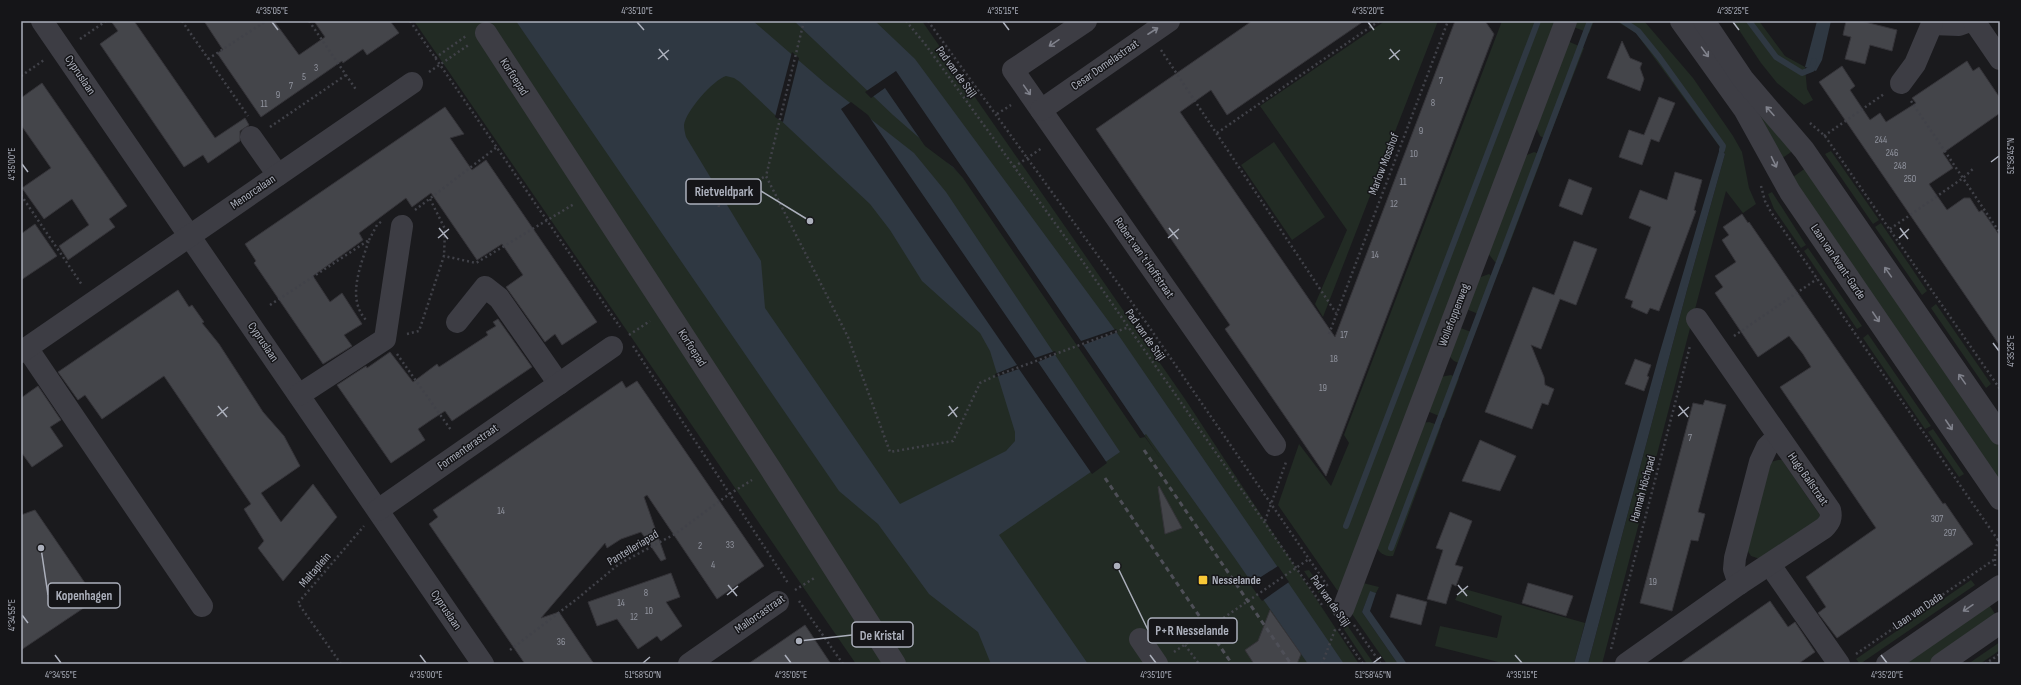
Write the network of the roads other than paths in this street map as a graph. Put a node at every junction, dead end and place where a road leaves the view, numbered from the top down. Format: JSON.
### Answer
{"nodes":[{"id":1,"x":42,"y":21,"type":"edge"},
{"id":2,"x":1086,"y":21,"type":"edge"},
{"id":3,"x":1169,"y":21,"type":"edge"},
{"id":4,"x":1566,"y":21,"type":"edge"},
{"id":5,"x":1681,"y":21,"type":"edge"},
{"id":6,"x":1704,"y":21,"type":"edge"},
{"id":7,"x":1970,"y":21,"type":"edge"},
{"id":8,"x":1974,"y":21,"type":"edge"},
{"id":9,"x":1932,"y":22,"type":"edge"},
{"id":10,"x":477,"y":34,"type":"road end"},
{"id":11,"x":2000,"y":59,"type":"edge"},
{"id":12,"x":412,"y":83,"type":"road end"},
{"id":13,"x":1901,"y":83,"type":"road end"},
{"id":14,"x":1041,"y":110,"type":"junction"},
{"id":15,"x":256,"y":130,"type":"road end"},
{"id":16,"x":278,"y":175,"type":"junction"},
{"id":17,"x":399,"y":217,"type":"road end"},
{"id":18,"x":189,"y":235,"type":"junction"},
{"id":19,"x":1697,"y":319,"type":"road end"},
{"id":20,"x":457,"y":322,"type":"dead end"},
{"id":21,"x":612,"y":347,"type":"road end"},
{"id":22,"x":24,"y":350,"type":"edge"},
{"id":23,"x":559,"y":384,"type":"junction"},
{"id":24,"x":299,"y":395,"type":"junction"},
{"id":25,"x":2000,"y":434,"type":"edge"},
{"id":26,"x":1778,"y":436,"type":"junction"},
{"id":27,"x":1275,"y":446,"type":"road end"},
{"id":28,"x":2000,"y":499,"type":"edge"},
{"id":29,"x":378,"y":510,"type":"junction"},
{"id":30,"x":1770,"y":565,"type":"junction"},
{"id":31,"x":1739,"y":584,"type":"junction"},
{"id":32,"x":2000,"y":586,"type":"edge"},
{"id":33,"x":778,"y":602,"type":"road end"},
{"id":34,"x":202,"y":606,"type":"dead end"},
{"id":35,"x":1334,"y":614,"type":"road end"},
{"id":36,"x":2000,"y":623,"type":"edge"},
{"id":37,"x":1140,"y":639,"type":"dead end"},
{"id":38,"x":1163,"y":660,"type":"edge"},
{"id":39,"x":1617,"y":660,"type":"edge"},
{"id":40,"x":1846,"y":660,"type":"edge"},
{"id":41,"x":483,"y":664,"type":"edge"},
{"id":42,"x":689,"y":664,"type":"edge"},
{"id":43,"x":895,"y":664,"type":"edge"},
{"id":44,"x":1887,"y":664,"type":"edge"},
{"id":45,"x":1941,"y":664,"type":"edge"}],
"edges":[{"from":1,"to":18,"type":"street","name":"Cypruslaan"},
{"from":2,"to":14,"type":"street","name":"Robert van 't Hoffstraat","one_way":true},
{"from":14,"to":3,"type":"street","name":"Cesar Domelastraat","one_way":true},
{"from":4,"to":35,"type":"street","name":"Wollefoppenweg"},
{"from":5,"to":28,"type":"street","name":"Laan van Avant-Garde","one_way":true},
{"from":25,"to":6,"type":"street","one_way":true},
{"from":7,"to":9,"type":"street"},
{"from":8,"to":11,"type":"street"},
{"from":9,"to":13,"type":"street"},
{"from":10,"to":43,"type":"street","name":"Korfoepad"},
{"from":12,"to":16,"type":"street","name":"Menorcalaan"},
{"from":14,"to":27,"type":"street","name":"Robert van 't Hoffstraat"},
{"from":15,"to":16,"type":"street"},
{"from":16,"to":18,"type":"street","name":"Menorcalaan"},
{"from":17,"to":24,"type":"street"},
{"from":18,"to":22,"type":"street","name":"Menorcalaan"},
{"from":18,"to":24,"type":"street","name":"Cypruslaan"},
{"from":19,"to":26,"type":"street","name":"Hugo Ballstraat"},
{"from":20,"to":23,"type":"street"},
{"from":21,"to":23,"type":"street","name":"Formenterastraat"},
{"from":22,"to":34,"type":"street"},
{"from":23,"to":29,"type":"street","name":"Formenterastraat"},
{"from":24,"to":29,"type":"street","name":"Cypruslaan"},
{"from":26,"to":30,"type":"street","name":"Hugo Ballstraat"},
{"from":26,"to":31,"type":"street"},
{"from":29,"to":41,"type":"street","name":"Cypruslaan"},
{"from":30,"to":31,"type":"street","name":"Hugo Ballstraat"},
{"from":30,"to":40,"type":"street"},
{"from":31,"to":39,"type":"street","name":"Hugo Ballstraat"},
{"from":32,"to":44,"type":"street","one_way":true},
{"from":33,"to":42,"type":"street","name":"Mallorcastraat"},
{"from":36,"to":45,"type":"street"},
{"from":37,"to":38,"type":"street"}]}
